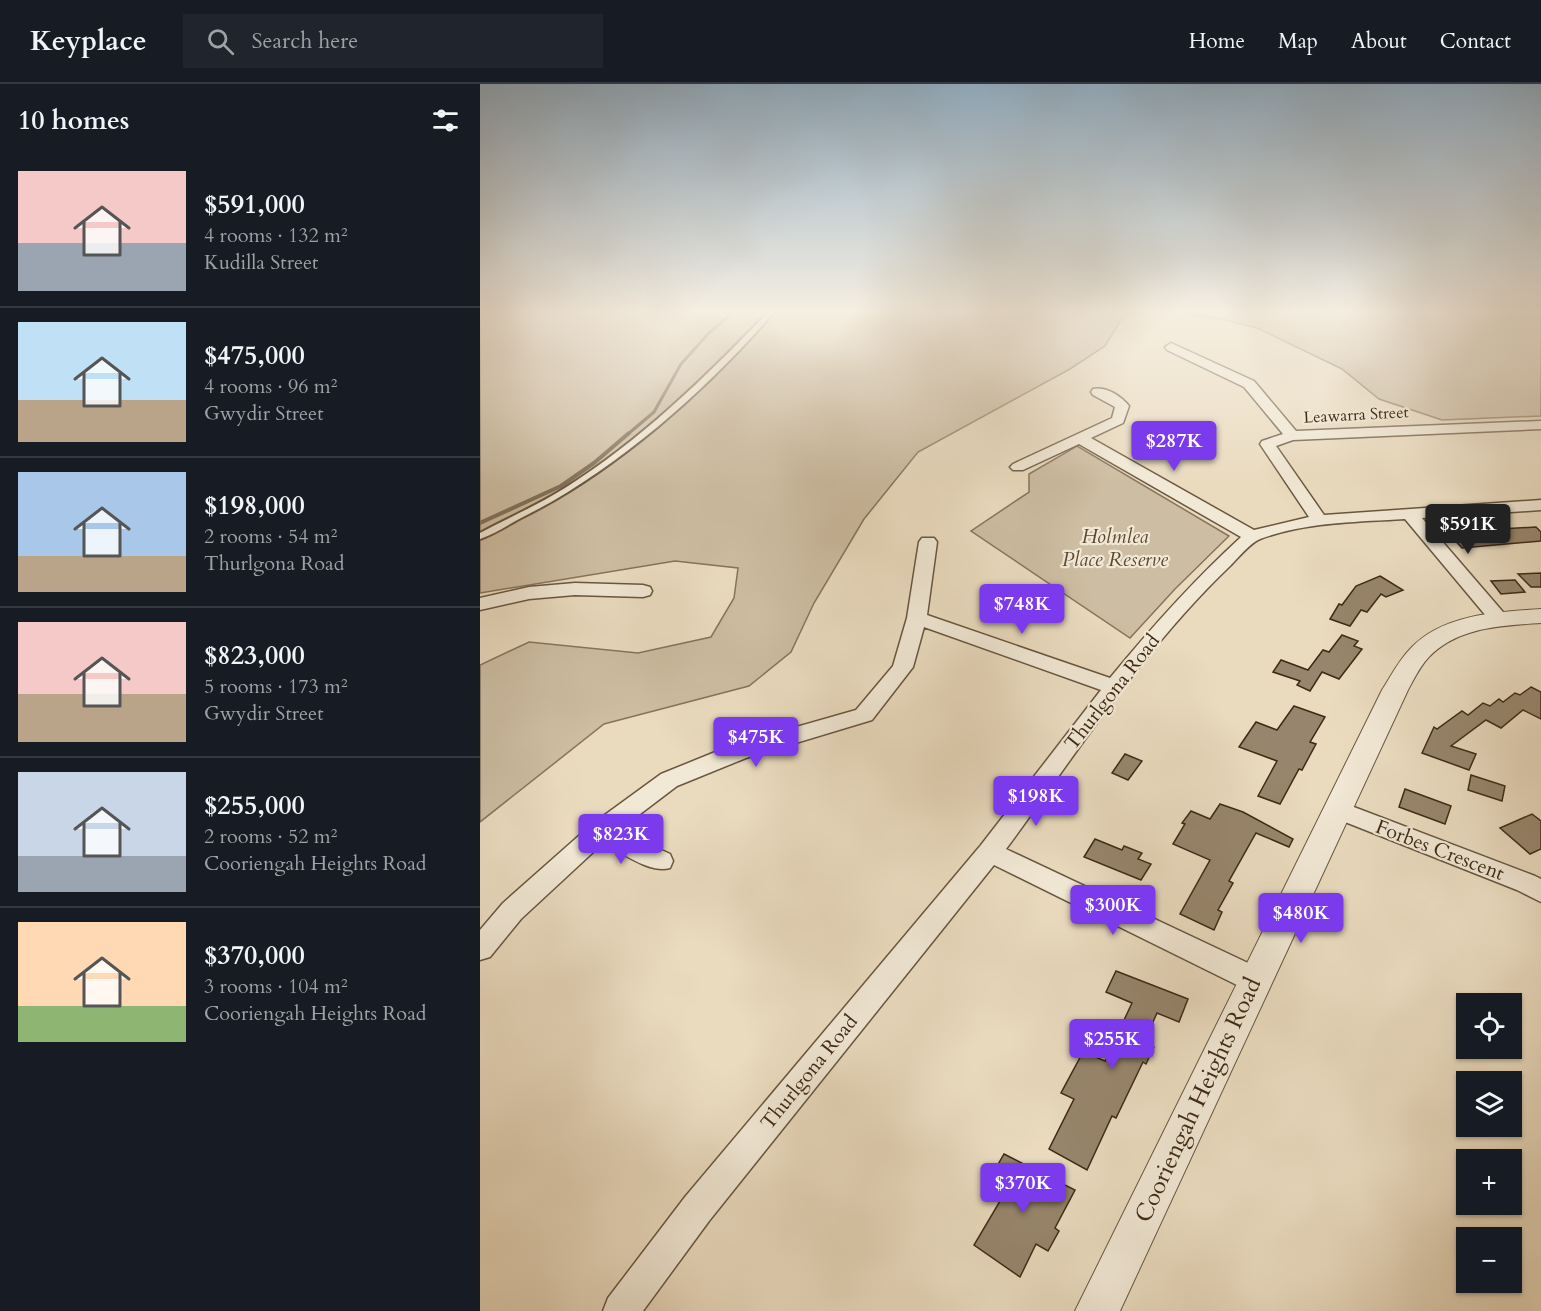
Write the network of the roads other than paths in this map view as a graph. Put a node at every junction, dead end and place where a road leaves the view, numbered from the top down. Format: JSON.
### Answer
{"nodes":[{"id":1,"x":715,"y":369,"type":"edge"},
{"id":2,"x":1218,"y":369,"type":"edge"},
{"id":3,"x":1098,"y":392,"type":"dead end"},
{"id":4,"x":1541,"y":425,"type":"edge"},
{"id":5,"x":1292,"y":436,"type":"junction"},
{"id":6,"x":1079,"y":438,"type":"junction"},
{"id":7,"x":1018,"y":467,"type":"dead end"},
{"id":8,"x":1541,"y":505,"type":"edge"},
{"id":9,"x":1410,"y":515,"type":"junction"},
{"id":10,"x":1319,"y":520,"type":"junction"},
{"id":11,"x":480,"y":536,"type":"edge"},
{"id":12,"x":1252,"y":536,"type":"junction"},
{"id":13,"x":928,"y":542,"type":"dead end"},
{"id":14,"x":643,"y":591,"type":"dead end"},
{"id":15,"x":480,"y":604,"type":"edge"},
{"id":16,"x":1541,"y":616,"type":"edge"},
{"id":17,"x":917,"y":618,"type":"junction"},
{"id":18,"x":1499,"y":619,"type":"junction"},
{"id":19,"x":1114,"y":687,"type":"junction"},
{"id":20,"x":1338,"y":810,"type":"junction"},
{"id":21,"x":600,"y":831,"type":"junction"},
{"id":22,"x":990,"y":852,"type":"junction"},
{"id":23,"x":661,"y":861,"type":"dead end"},
{"id":24,"x":1541,"y":892,"type":"edge"},
{"id":25,"x":480,"y":949,"type":"edge"},
{"id":26,"x":1255,"y":980,"type":"junction"},
{"id":27,"x":621,"y":1311,"type":"edge"},
{"id":28,"x":1097,"y":1311,"type":"edge"}],
"edges":[{"from":1,"to":11,"type":"lane"},
{"from":2,"to":5,"type":"street"},
{"from":3,"to":6,"type":"street"},
{"from":4,"to":5,"type":"street","name":"Leawarra Street"},
{"from":5,"to":10,"type":"street","name":"Leawarra Street"},
{"from":6,"to":7,"type":"street"},
{"from":6,"to":12,"type":"street"},
{"from":8,"to":9,"type":"street","name":"Thurlgona Road"},
{"from":9,"to":10,"type":"street","name":"Thurlgona Road"},
{"from":9,"to":18,"type":"street"},
{"from":10,"to":12,"type":"street","name":"Thurlgona Road"},
{"from":12,"to":19,"type":"street","name":"Thurlgona Road"},
{"from":13,"to":17,"type":"street"},
{"from":14,"to":15,"type":"street"},
{"from":16,"to":18,"type":"street","name":"Cooriengah Heights Road"},
{"from":17,"to":19,"type":"street"},
{"from":17,"to":21,"type":"street"},
{"from":18,"to":20,"type":"street","name":"Cooriengah Heights Road"},
{"from":19,"to":22,"type":"street","name":"Thurlgona Road"},
{"from":20,"to":24,"type":"street","name":"Forbes Crescent"},
{"from":20,"to":26,"type":"street","name":"Cooriengah Heights Road"},
{"from":21,"to":23,"type":"street"},
{"from":21,"to":25,"type":"street"},
{"from":22,"to":26,"type":"street"},
{"from":22,"to":27,"type":"street","name":"Thurlgona Road"},
{"from":26,"to":28,"type":"street","name":"Cooriengah Heights Road"}]}
